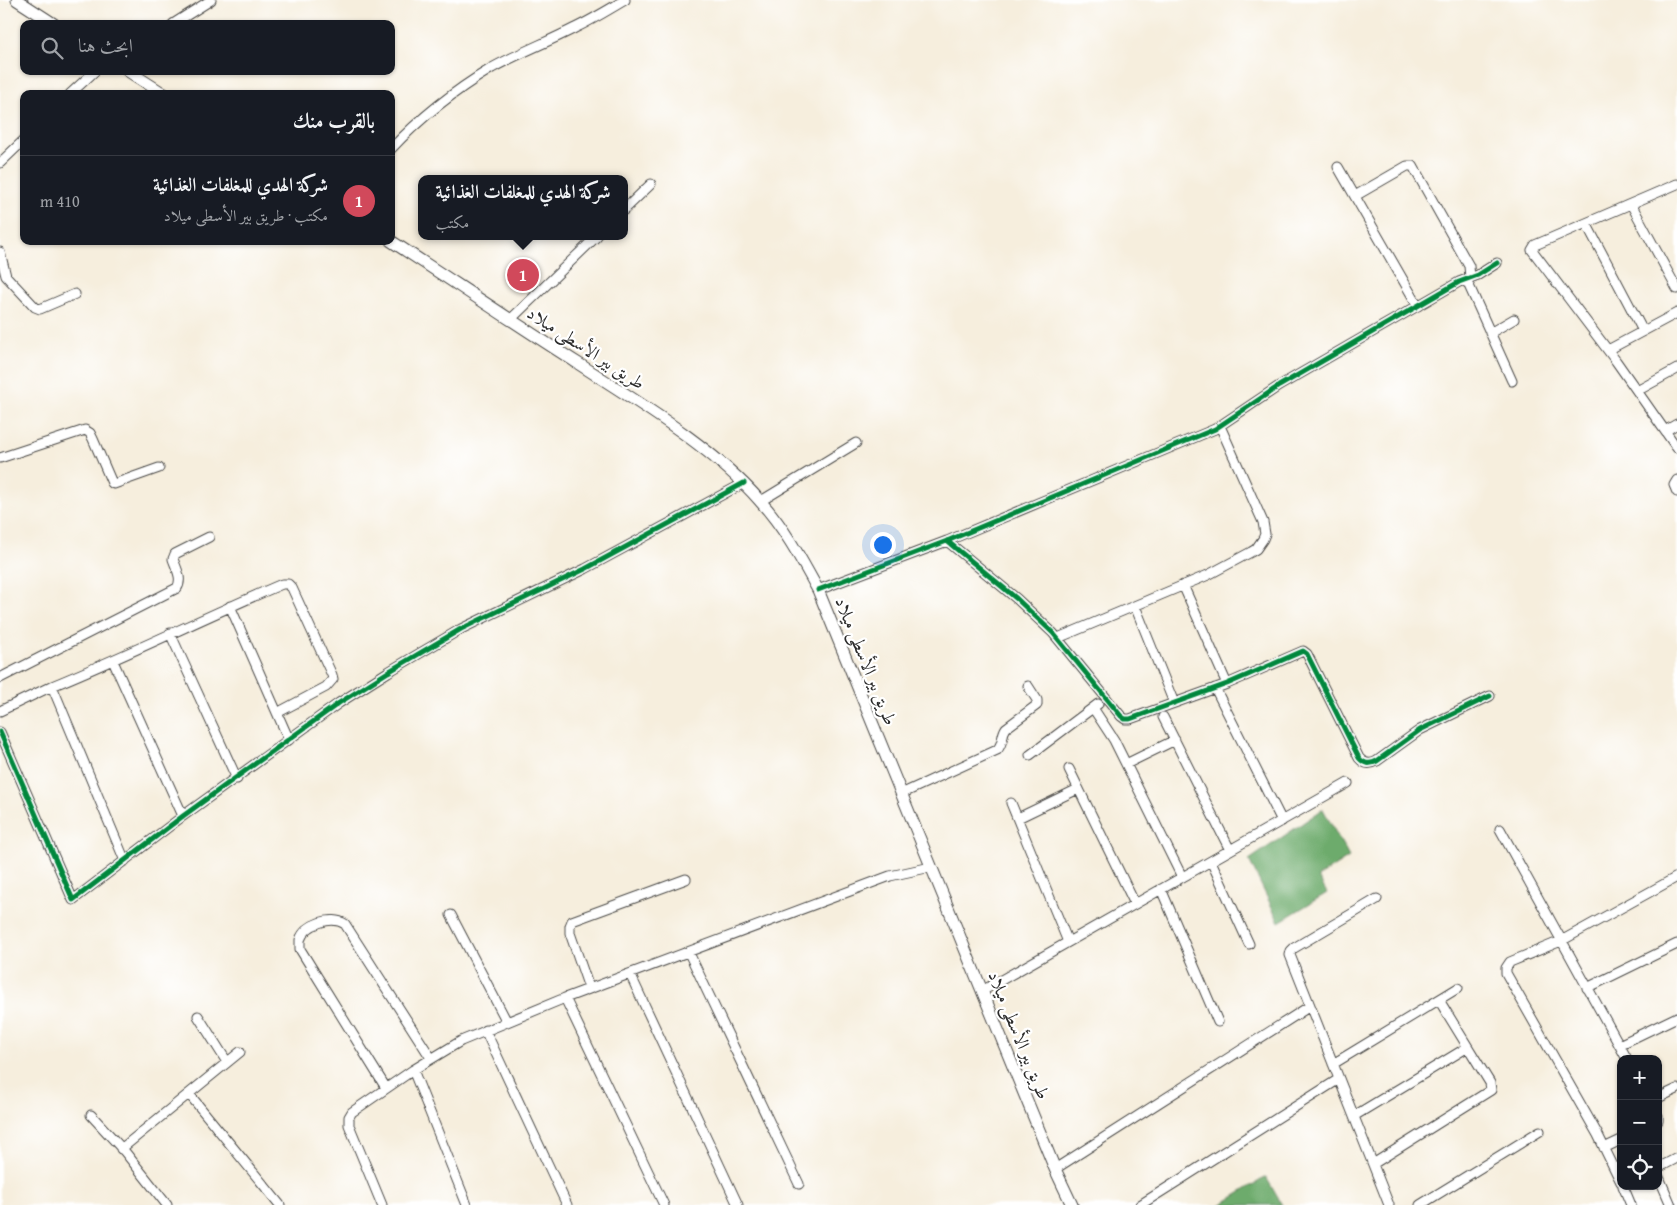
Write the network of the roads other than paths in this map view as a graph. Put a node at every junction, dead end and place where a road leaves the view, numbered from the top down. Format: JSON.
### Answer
{"nodes":[{"id":1,"x":17,"y":0,"type":"edge"},
{"id":2,"x":211,"y":0,"type":"edge"},
{"id":3,"x":625,"y":0,"type":"edge"},
{"id":4,"x":48,"y":20,"type":"edge"},
{"id":5,"x":179,"y":20,"type":"edge"},
{"id":6,"x":91,"y":75,"type":"edge"},
{"id":7,"x":134,"y":75,"type":"edge"},
{"id":8,"x":74,"y":90,"type":"edge"},
{"id":9,"x":158,"y":90,"type":"edge"},
{"id":10,"x":20,"y":144,"type":"edge"},
{"id":11,"x":395,"y":145,"type":"edge"},
{"id":12,"x":0,"y":163,"type":"edge"},
{"id":13,"x":1338,"y":167,"type":"dead end"},
{"id":14,"x":651,"y":184,"type":"dead end"},
{"id":15,"x":1677,"y":184,"type":"edge"},
{"id":16,"x":1355,"y":196,"type":"junction"},
{"id":17,"x":1631,"y":204,"type":"junction"},
{"id":18,"x":628,"y":206,"type":"edge"},
{"id":19,"x":1586,"y":223,"type":"junction"},
{"id":20,"x":593,"y":240,"type":"edge"},
{"id":21,"x":395,"y":244,"type":"edge"},
{"id":22,"x":0,"y":252,"type":"edge"},
{"id":23,"x":1497,"y":263,"type":"dead end"},
{"id":24,"x":1468,"y":278,"type":"junction"},
{"id":25,"x":1677,"y":289,"type":"edge"},
{"id":26,"x":75,"y":294,"type":"dead end"},
{"id":27,"x":1418,"y":306,"type":"junction"},
{"id":28,"x":1677,"y":313,"type":"edge"},
{"id":29,"x":510,"y":319,"type":"junction"},
{"id":30,"x":1514,"y":319,"type":"dead end"},
{"id":31,"x":1644,"y":331,"type":"junction"},
{"id":32,"x":1490,"y":332,"type":"junction"},
{"id":33,"x":1608,"y":350,"type":"junction"},
{"id":34,"x":1677,"y":369,"type":"edge"},
{"id":35,"x":1512,"y":381,"type":"dead end"},
{"id":36,"x":1637,"y":391,"type":"junction"},
{"id":37,"x":1677,"y":424,"type":"edge"},
{"id":38,"x":1220,"y":426,"type":"junction"},
{"id":39,"x":1665,"y":431,"type":"junction"},
{"id":40,"x":856,"y":443,"type":"dead end"},
{"id":41,"x":1677,"y":448,"type":"edge"},
{"id":42,"x":0,"y":458,"type":"edge"},
{"id":43,"x":159,"y":468,"type":"dead end"},
{"id":44,"x":1677,"y":480,"type":"edge"},
{"id":45,"x":744,"y":483,"type":"junction"},
{"id":46,"x":1677,"y":492,"type":"edge"},
{"id":47,"x":761,"y":501,"type":"junction"},
{"id":48,"x":210,"y":538,"type":"dead end"},
{"id":49,"x":947,"y":541,"type":"junction"},
{"id":50,"x":1183,"y":585,"type":"junction"},
{"id":51,"x":818,"y":590,"type":"junction"},
{"id":52,"x":230,"y":606,"type":"junction"},
{"id":53,"x":1135,"y":606,"type":"junction"},
{"id":54,"x":170,"y":633,"type":"junction"},
{"id":55,"x":1058,"y":638,"type":"junction"},
{"id":56,"x":113,"y":660,"type":"junction"},
{"id":57,"x":0,"y":678,"type":"edge"},
{"id":58,"x":1227,"y":684,"type":"junction"},
{"id":59,"x":52,"y":686,"type":"junction"},
{"id":60,"x":1028,"y":686,"type":"dead end"},
{"id":61,"x":1215,"y":688,"type":"junction"},
{"id":62,"x":1490,"y":696,"type":"dead end"},
{"id":63,"x":1174,"y":703,"type":"junction"},
{"id":64,"x":0,"y":710,"type":"edge"},
{"id":65,"x":277,"y":713,"type":"junction"},
{"id":66,"x":1163,"y":717,"type":"dead end"},
{"id":67,"x":0,"y":732,"type":"edge"},
{"id":68,"x":289,"y":740,"type":"junction"},
{"id":69,"x":1175,"y":740,"type":"junction"},
{"id":70,"x":1030,"y":755,"type":"dead end"},
{"id":71,"x":1126,"y":764,"type":"junction"},
{"id":72,"x":1069,"y":769,"type":"dead end"},
{"id":73,"x":237,"y":779,"type":"junction"},
{"id":74,"x":1348,"y":783,"type":"dead end"},
{"id":75,"x":1078,"y":788,"type":"junction"},
{"id":76,"x":901,"y":794,"type":"junction"},
{"id":77,"x":1011,"y":803,"type":"dead end"},
{"id":78,"x":183,"y":816,"type":"junction"},
{"id":79,"x":1018,"y":818,"type":"junction"},
{"id":80,"x":1282,"y":821,"type":"junction"},
{"id":81,"x":1500,"y":829,"type":"dead end"},
{"id":82,"x":1230,"y":850,"type":"junction"},
{"id":83,"x":125,"y":861,"type":"junction"},
{"id":84,"x":1212,"y":861,"type":"junction"},
{"id":85,"x":931,"y":867,"type":"junction"},
{"id":86,"x":1182,"y":877,"type":"junction"},
{"id":87,"x":1677,"y":877,"type":"edge"},
{"id":88,"x":686,"y":879,"type":"dead end"},
{"id":89,"x":1162,"y":889,"type":"junction"},
{"id":90,"x":1377,"y":899,"type":"dead end"},
{"id":91,"x":1135,"y":904,"type":"junction"},
{"id":92,"x":451,"y":915,"type":"dead end"},
{"id":93,"x":1068,"y":942,"type":"junction"},
{"id":94,"x":1561,"y":942,"type":"junction"},
{"id":95,"x":1249,"y":944,"type":"dead end"},
{"id":96,"x":1677,"y":944,"type":"edge"},
{"id":97,"x":689,"y":952,"type":"junction"},
{"id":98,"x":630,"y":974,"type":"junction"},
{"id":99,"x":589,"y":988,"type":"junction"},
{"id":100,"x":1458,"y":988,"type":"dead end"},
{"id":101,"x":1587,"y":988,"type":"junction"},
{"id":102,"x":982,"y":991,"type":"junction"},
{"id":103,"x":565,"y":998,"type":"junction"},
{"id":104,"x":1439,"y":1000,"type":"junction"},
{"id":105,"x":1310,"y":1006,"type":"junction"},
{"id":106,"x":198,"y":1016,"type":"dead end"},
{"id":107,"x":1677,"y":1016,"type":"edge"},
{"id":108,"x":507,"y":1022,"type":"junction"},
{"id":109,"x":1218,"y":1022,"type":"dead end"},
{"id":110,"x":485,"y":1030,"type":"junction"},
{"id":111,"x":1619,"y":1045,"type":"junction"},
{"id":112,"x":1468,"y":1047,"type":"junction"},
{"id":113,"x":240,"y":1052,"type":"dead end"},
{"id":114,"x":1625,"y":1055,"type":"edge"},
{"id":115,"x":431,"y":1058,"type":"junction"},
{"id":116,"x":228,"y":1062,"type":"junction"},
{"id":117,"x":1333,"y":1064,"type":"junction"},
{"id":118,"x":413,"y":1070,"type":"junction"},
{"id":119,"x":1339,"y":1078,"type":"junction"},
{"id":120,"x":386,"y":1088,"type":"junction"},
{"id":121,"x":1677,"y":1089,"type":"edge"},
{"id":122,"x":189,"y":1094,"type":"junction"},
{"id":123,"x":1662,"y":1096,"type":"edge"},
{"id":124,"x":91,"y":1116,"type":"dead end"},
{"id":125,"x":1354,"y":1116,"type":"junction"},
{"id":126,"x":1540,"y":1131,"type":"dead end"},
{"id":127,"x":1617,"y":1142,"type":"edge"},
{"id":128,"x":1604,"y":1148,"type":"junction"},
{"id":129,"x":122,"y":1149,"type":"junction"},
{"id":130,"x":1677,"y":1158,"type":"edge"},
{"id":131,"x":1373,"y":1164,"type":"junction"},
{"id":132,"x":1662,"y":1166,"type":"edge"},
{"id":133,"x":1054,"y":1169,"type":"junction"},
{"id":134,"x":1617,"y":1174,"type":"edge"},
{"id":135,"x":799,"y":1184,"type":"dead end"},
{"id":136,"x":1662,"y":1185,"type":"edge"},
{"id":137,"x":1625,"y":1190,"type":"edge"},
{"id":138,"x":167,"y":1205,"type":"edge"},
{"id":139,"x":280,"y":1205,"type":"edge"},
{"id":140,"x":382,"y":1205,"type":"edge"},
{"id":141,"x":467,"y":1205,"type":"edge"},
{"id":142,"x":567,"y":1205,"type":"edge"},
{"id":143,"x":664,"y":1205,"type":"edge"},
{"id":144,"x":738,"y":1205,"type":"edge"},
{"id":145,"x":1072,"y":1205,"type":"edge"},
{"id":146,"x":1140,"y":1205,"type":"edge"},
{"id":147,"x":1389,"y":1205,"type":"edge"},
{"id":148,"x":1420,"y":1205,"type":"edge"},
{"id":149,"x":1631,"y":1205,"type":"edge"},
{"id":150,"x":1671,"y":1205,"type":"edge"}],
"edges":[{"from":1,"to":4,"type":"main road"},
{"from":2,"to":5,"type":"street"},
{"from":3,"to":11,"type":"street"},
{"from":6,"to":8,"type":"street"},
{"from":7,"to":9,"type":"main road"},
{"from":10,"to":12,"type":"street"},
{"from":13,"to":16,"type":"street"},
{"from":14,"to":18,"type":"street"},
{"from":15,"to":17,"type":"street"},
{"from":16,"to":24,"type":"street"},
{"from":16,"to":27,"type":"street"},
{"from":17,"to":19,"type":"street"},
{"from":17,"to":25,"type":"street"},
{"from":19,"to":31,"type":"street"},
{"from":19,"to":33,"type":"street"},
{"from":20,"to":29,"type":"street"},
{"from":21,"to":29,"type":"main road","name":"طريق بير الأسطى ميلاد"},
{"from":22,"to":26,"type":"street"},
{"from":23,"to":24,"type":"street"},
{"from":24,"to":27,"type":"street"},
{"from":24,"to":32,"type":"street"},
{"from":27,"to":38,"type":"street"},
{"from":28,"to":31,"type":"street"},
{"from":29,"to":45,"type":"main road","name":"طريق بير الأسطى ميلاد"},
{"from":30,"to":32,"type":"street"},
{"from":31,"to":33,"type":"street"},
{"from":32,"to":35,"type":"street"},
{"from":33,"to":36,"type":"street"},
{"from":34,"to":36,"type":"street"},
{"from":36,"to":39,"type":"street"},
{"from":37,"to":39,"type":"street"},
{"from":38,"to":49,"type":"street"},
{"from":38,"to":50,"type":"street"},
{"from":39,"to":41,"type":"street"},
{"from":40,"to":47,"type":"street"},
{"from":42,"to":43,"type":"street"},
{"from":44,"to":46,"type":"street"},
{"from":45,"to":47,"type":"main road","name":"طريق بير الأسطى ميلاد"},
{"from":45,"to":68,"type":"street"},
{"from":47,"to":51,"type":"main road","name":"طريق بير الأسطى ميلاد"},
{"from":48,"to":57,"type":"street"},
{"from":49,"to":51,"type":"street"},
{"from":49,"to":55,"type":"street"},
{"from":50,"to":53,"type":"street"},
{"from":50,"to":58,"type":"street"},
{"from":51,"to":76,"type":"main road","name":"طريق بير الأسطى ميلاد"},
{"from":52,"to":54,"type":"street"},
{"from":52,"to":65,"type":"street"},
{"from":52,"to":65,"type":"street"},
{"from":53,"to":55,"type":"street"},
{"from":53,"to":63,"type":"street"},
{"from":54,"to":56,"type":"street"},
{"from":54,"to":73,"type":"street"},
{"from":55,"to":63,"type":"street"},
{"from":56,"to":59,"type":"street"},
{"from":56,"to":78,"type":"street"},
{"from":58,"to":61,"type":"street"},
{"from":58,"to":62,"type":"street"},
{"from":59,"to":64,"type":"street"},
{"from":59,"to":83,"type":"street"},
{"from":60,"to":76,"type":"street"},
{"from":61,"to":63,"type":"street"},
{"from":61,"to":80,"type":"street"},
{"from":65,"to":68,"type":"street"},
{"from":66,"to":69,"type":"street"},
{"from":67,"to":83,"type":"street"},
{"from":68,"to":73,"type":"street"},
{"from":69,"to":71,"type":"street"},
{"from":69,"to":82,"type":"street"},
{"from":70,"to":71,"type":"street"},
{"from":71,"to":86,"type":"street"},
{"from":72,"to":75,"type":"street"},
{"from":73,"to":78,"type":"street"},
{"from":74,"to":80,"type":"street"},
{"from":75,"to":79,"type":"street"},
{"from":75,"to":91,"type":"street"},
{"from":76,"to":85,"type":"main road","name":"طريق بير الأسطى ميلاد"},
{"from":77,"to":79,"type":"street"},
{"from":78,"to":83,"type":"street"},
{"from":79,"to":93,"type":"street"},
{"from":80,"to":82,"type":"street"},
{"from":81,"to":94,"type":"street"},
{"from":82,"to":84,"type":"street"},
{"from":84,"to":86,"type":"street"},
{"from":84,"to":95,"type":"street"},
{"from":85,"to":97,"type":"street"},
{"from":85,"to":102,"type":"main road","name":"طريق بير الأسطى ميلاد"},
{"from":86,"to":89,"type":"street"},
{"from":87,"to":94,"type":"street"},
{"from":88,"to":99,"type":"street"},
{"from":89,"to":91,"type":"street"},
{"from":89,"to":109,"type":"street"},
{"from":90,"to":105,"type":"street"},
{"from":91,"to":93,"type":"street"},
{"from":92,"to":108,"type":"street"},
{"from":93,"to":102,"type":"street"},
{"from":94,"to":101,"type":"street"},
{"from":94,"to":128,"type":"street"},
{"from":96,"to":101,"type":"street"},
{"from":97,"to":98,"type":"street"},
{"from":97,"to":135,"type":"street"},
{"from":98,"to":99,"type":"street"},
{"from":98,"to":144,"type":"street"},
{"from":99,"to":103,"type":"street"},
{"from":100,"to":104,"type":"street"},
{"from":101,"to":111,"type":"street"},
{"from":102,"to":133,"type":"main road","name":"طريق بير الأسطى ميلاد"},
{"from":103,"to":108,"type":"street"},
{"from":103,"to":143,"type":"street"},
{"from":104,"to":112,"type":"street"},
{"from":104,"to":117,"type":"street"},
{"from":105,"to":117,"type":"street"},
{"from":105,"to":133,"type":"street"},
{"from":106,"to":116,"type":"street"},
{"from":107,"to":111,"type":"street"},
{"from":108,"to":110,"type":"street"},
{"from":110,"to":115,"type":"street"},
{"from":110,"to":142,"type":"street"},
{"from":111,"to":114,"type":"street"},
{"from":112,"to":125,"type":"street"},
{"from":112,"to":131,"type":"street"},
{"from":113,"to":116,"type":"street"},
{"from":115,"to":118,"type":"street"},
{"from":115,"to":120,"type":"street"},
{"from":116,"to":122,"type":"street"},
{"from":117,"to":119,"type":"street"},
{"from":118,"to":120,"type":"street"},
{"from":118,"to":141,"type":"street"},
{"from":119,"to":125,"type":"street"},
{"from":119,"to":146,"type":"street"},
{"from":120,"to":140,"type":"street"},
{"from":121,"to":123,"type":"street"},
{"from":122,"to":129,"type":"street"},
{"from":122,"to":139,"type":"street"},
{"from":124,"to":129,"type":"street"},
{"from":125,"to":131,"type":"street"},
{"from":126,"to":148,"type":"street"},
{"from":127,"to":128,"type":"street"},
{"from":128,"to":134,"type":"street"},
{"from":129,"to":138,"type":"street"},
{"from":130,"to":132,"type":"street"},
{"from":131,"to":147,"type":"street"},
{"from":133,"to":145,"type":"main road","name":"طريق بير الأسطى ميلاد"},
{"from":136,"to":150,"type":"street"},
{"from":137,"to":149,"type":"street"}]}
